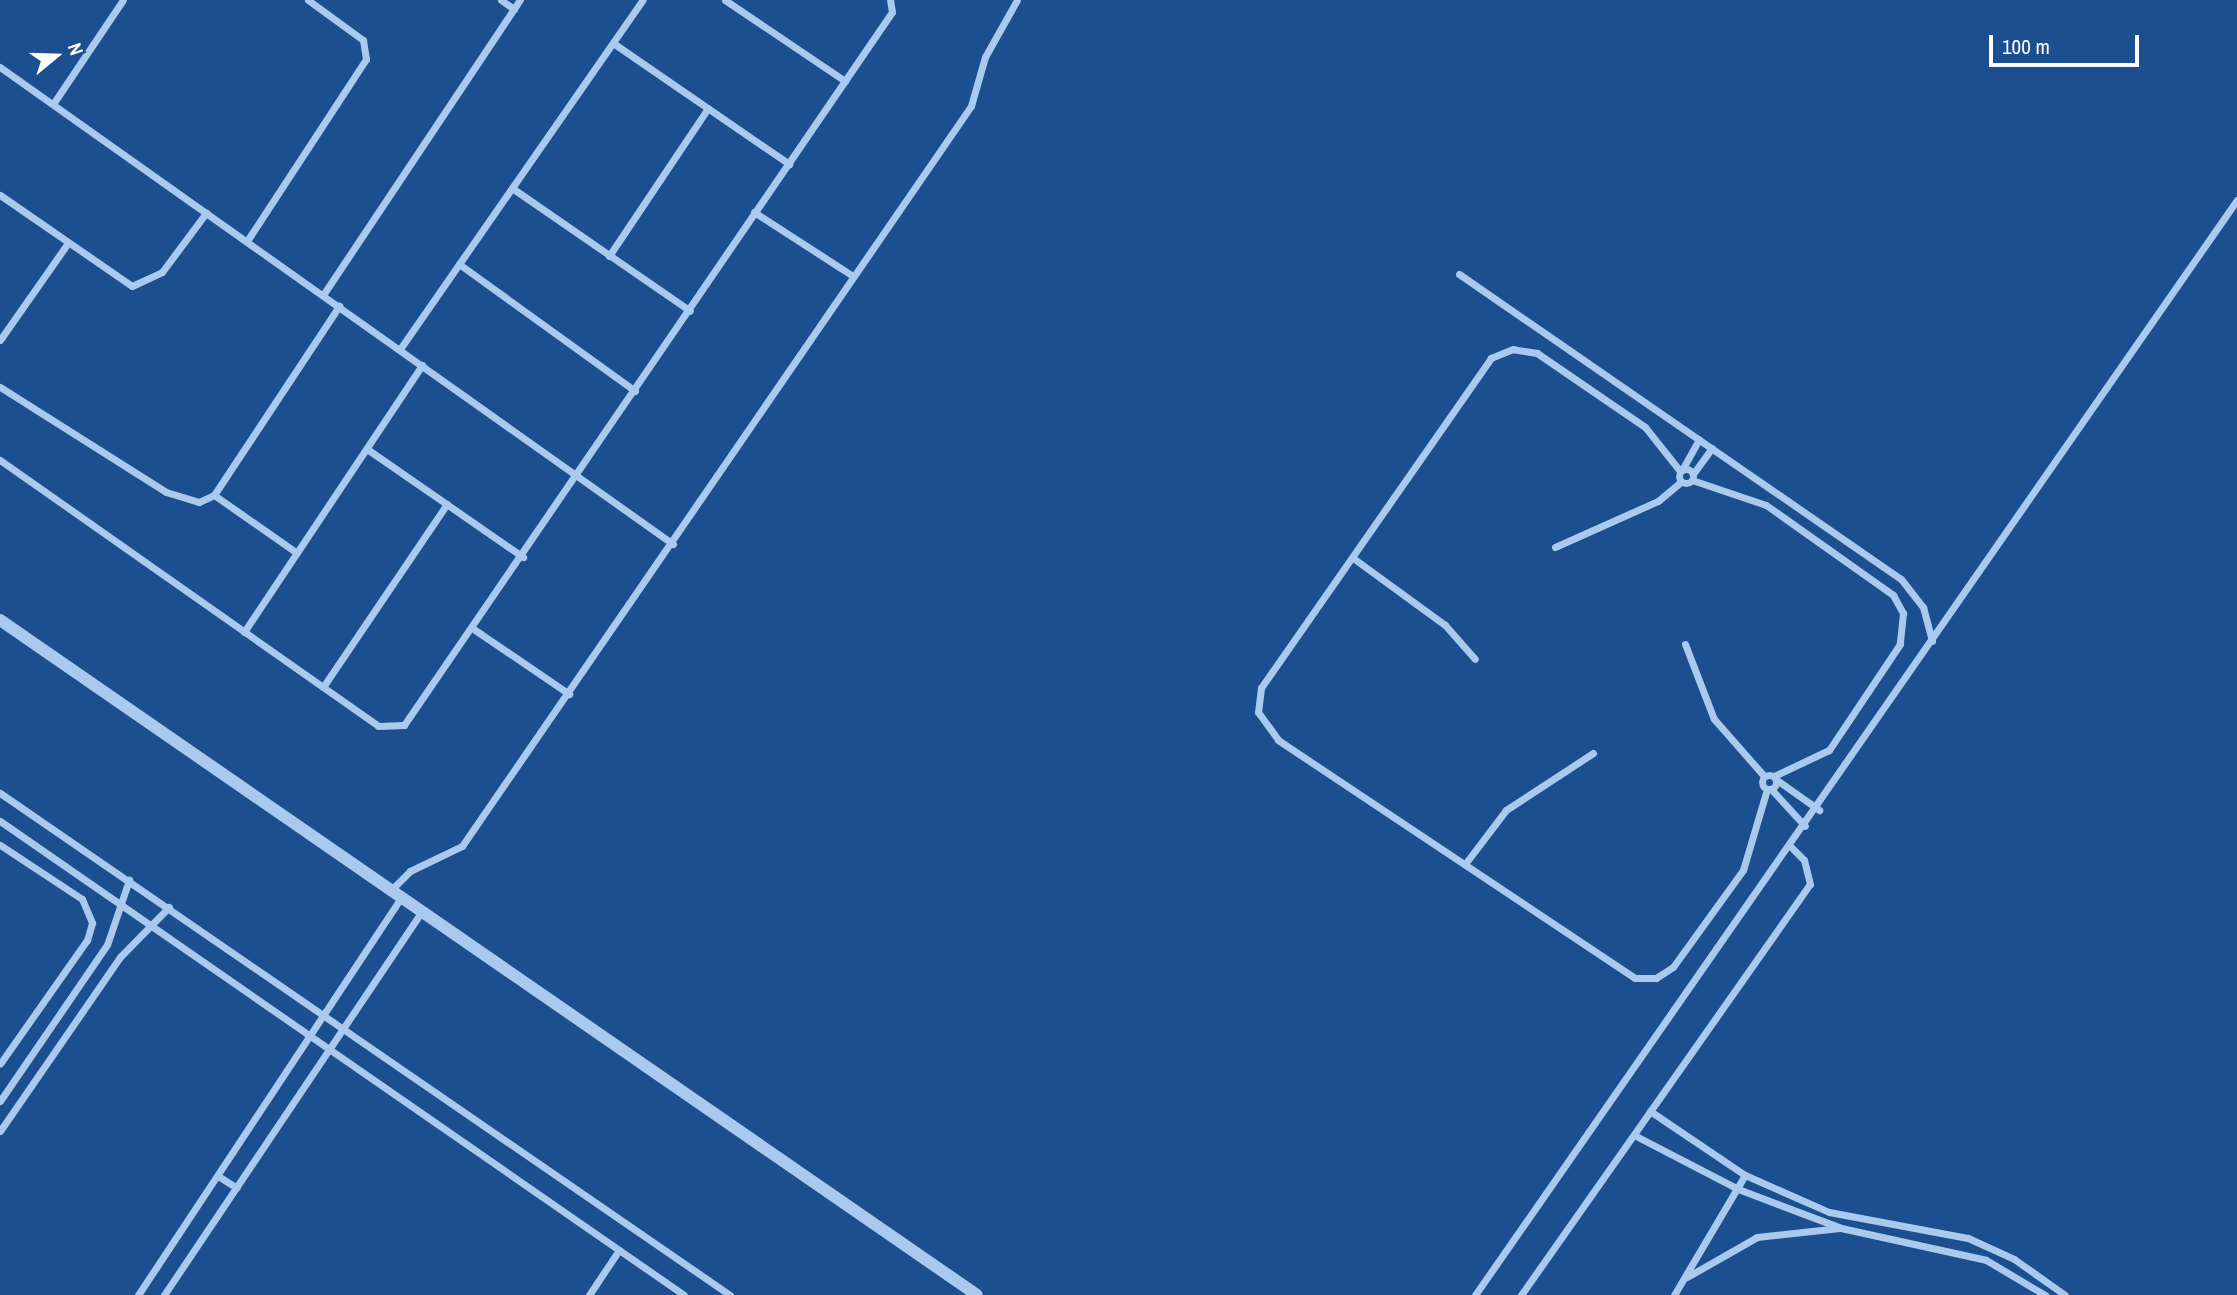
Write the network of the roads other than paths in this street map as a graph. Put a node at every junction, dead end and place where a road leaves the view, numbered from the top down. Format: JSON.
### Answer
{"nodes":[{"id":1,"x":123,"y":0,"type":"edge"},
{"id":2,"x":308,"y":0,"type":"edge"},
{"id":3,"x":501,"y":0,"type":"edge"},
{"id":4,"x":520,"y":0,"type":"edge"},
{"id":5,"x":643,"y":0,"type":"edge"},
{"id":6,"x":725,"y":0,"type":"edge"},
{"id":7,"x":890,"y":0,"type":"edge"},
{"id":8,"x":1017,"y":0,"type":"edge"},
{"id":9,"x":514,"y":9,"type":"junction"},
{"id":10,"x":613,"y":43,"type":"junction"},
{"id":11,"x":0,"y":67,"type":"edge"},
{"id":12,"x":845,"y":81,"type":"junction"},
{"id":13,"x":52,"y":104,"type":"junction"},
{"id":14,"x":708,"y":108,"type":"junction"},
{"id":15,"x":789,"y":164,"type":"junction"},
{"id":16,"x":512,"y":188,"type":"junction"},
{"id":17,"x":0,"y":195,"type":"edge"},
{"id":18,"x":2237,"y":200,"type":"edge"},
{"id":19,"x":754,"y":212,"type":"junction"},
{"id":20,"x":206,"y":213,"type":"junction"},
{"id":21,"x":247,"y":241,"type":"junction"},
{"id":22,"x":68,"y":243,"type":"junction"},
{"id":23,"x":609,"y":256,"type":"junction"},
{"id":24,"x":459,"y":264,"type":"junction"},
{"id":25,"x":1459,"y":274,"type":"dead end"},
{"id":26,"x":853,"y":276,"type":"junction"},
{"id":27,"x":323,"y":295,"type":"junction"},
{"id":28,"x":339,"y":306,"type":"junction"},
{"id":29,"x":690,"y":311,"type":"junction"},
{"id":30,"x":0,"y":340,"type":"edge"},
{"id":31,"x":400,"y":349,"type":"junction"},
{"id":32,"x":422,"y":365,"type":"junction"},
{"id":33,"x":0,"y":387,"type":"edge"},
{"id":34,"x":635,"y":391,"type":"junction"},
{"id":35,"x":1699,"y":439,"type":"junction"},
{"id":36,"x":367,"y":449,"type":"junction"},
{"id":37,"x":1712,"y":449,"type":"junction"},
{"id":38,"x":0,"y":460,"type":"edge"},
{"id":39,"x":1681,"y":471,"type":"junction"},
{"id":40,"x":578,"y":475,"type":"junction"},
{"id":41,"x":1692,"y":477,"type":"junction"},
{"id":42,"x":1681,"y":482,"type":"junction"},
{"id":43,"x":214,"y":495,"type":"junction"},
{"id":44,"x":447,"y":504,"type":"junction"},
{"id":45,"x":673,"y":544,"type":"junction"},
{"id":46,"x":1555,"y":547,"type":"dead end"},
{"id":47,"x":297,"y":553,"type":"junction"},
{"id":48,"x":523,"y":557,"type":"junction"},
{"id":49,"x":1353,"y":558,"type":"junction"},
{"id":50,"x":0,"y":620,"type":"edge"},
{"id":51,"x":475,"y":630,"type":"junction"},
{"id":52,"x":244,"y":632,"type":"junction"},
{"id":53,"x":1932,"y":642,"type":"junction"},
{"id":54,"x":1685,"y":644,"type":"dead end"},
{"id":55,"x":1475,"y":659,"type":"dead end"},
{"id":56,"x":323,"y":687,"type":"junction"},
{"id":57,"x":569,"y":694,"type":"junction"},
{"id":58,"x":1593,"y":753,"type":"dead end"},
{"id":59,"x":1764,"y":776,"type":"junction"},
{"id":60,"x":1775,"y":778,"type":"junction"},
{"id":61,"x":1769,"y":789,"type":"junction"},
{"id":62,"x":0,"y":793,"type":"edge"},
{"id":63,"x":1819,"y":810,"type":"junction"},
{"id":64,"x":0,"y":821,"type":"edge"},
{"id":65,"x":1805,"y":826,"type":"junction"},
{"id":66,"x":0,"y":845,"type":"edge"},
{"id":67,"x":1791,"y":847,"type":"junction"},
{"id":68,"x":1465,"y":864,"type":"junction"},
{"id":69,"x":130,"y":880,"type":"junction"},
{"id":70,"x":396,"y":894,"type":"junction"},
{"id":71,"x":122,"y":904,"type":"junction"},
{"id":72,"x":169,"y":907,"type":"junction"},
{"id":73,"x":422,"y":911,"type":"junction"},
{"id":74,"x":152,"y":925,"type":"junction"},
{"id":75,"x":327,"y":1013,"type":"junction"},
{"id":76,"x":345,"y":1027,"type":"junction"},
{"id":77,"x":312,"y":1034,"type":"junction"},
{"id":78,"x":331,"y":1048,"type":"junction"},
{"id":79,"x":0,"y":1064,"type":"edge"},
{"id":80,"x":0,"y":1101,"type":"edge"},
{"id":81,"x":1650,"y":1111,"type":"junction"},
{"id":82,"x":0,"y":1131,"type":"edge"},
{"id":83,"x":1634,"y":1135,"type":"junction"},
{"id":84,"x":1745,"y":1175,"type":"junction"},
{"id":85,"x":218,"y":1176,"type":"junction"},
{"id":86,"x":236,"y":1188,"type":"junction"},
{"id":87,"x":1738,"y":1189,"type":"junction"},
{"id":88,"x":1841,"y":1228,"type":"junction"},
{"id":89,"x":619,"y":1250,"type":"junction"},
{"id":90,"x":1686,"y":1277,"type":"junction"},
{"id":91,"x":138,"y":1295,"type":"edge"},
{"id":92,"x":164,"y":1295,"type":"edge"},
{"id":93,"x":589,"y":1295,"type":"edge"},
{"id":94,"x":684,"y":1295,"type":"edge"},
{"id":95,"x":730,"y":1295,"type":"edge"},
{"id":96,"x":977,"y":1295,"type":"edge"},
{"id":97,"x":1475,"y":1295,"type":"edge"},
{"id":98,"x":1521,"y":1295,"type":"edge"},
{"id":99,"x":1674,"y":1295,"type":"edge"},
{"id":100,"x":2045,"y":1295,"type":"edge"},
{"id":101,"x":2065,"y":1295,"type":"edge"}],
"edges":[{"from":1,"to":13,"type":"street"},
{"from":2,"to":21,"type":"street"},
{"from":3,"to":9,"type":"street"},
{"from":4,"to":9,"type":"street"},
{"from":5,"to":10,"type":"street"},
{"from":6,"to":12,"type":"street"},
{"from":7,"to":12,"type":"street"},
{"from":8,"to":26,"type":"street"},
{"from":9,"to":27,"type":"street"},
{"from":10,"to":14,"type":"street"},
{"from":10,"to":16,"type":"street"},
{"from":11,"to":13,"type":"street"},
{"from":12,"to":15,"type":"street"},
{"from":13,"to":20,"type":"street"},
{"from":14,"to":15,"type":"street"},
{"from":14,"to":23,"type":"street"},
{"from":15,"to":19,"type":"street"},
{"from":16,"to":23,"type":"street"},
{"from":16,"to":24,"type":"street"},
{"from":17,"to":22,"type":"street"},
{"from":18,"to":53,"type":"street"},
{"from":19,"to":26,"type":"street"},
{"from":19,"to":29,"type":"street"},
{"from":20,"to":21,"type":"street"},
{"from":20,"to":22,"type":"street"},
{"from":21,"to":27,"type":"street"},
{"from":22,"to":30,"type":"street"},
{"from":23,"to":29,"type":"street"},
{"from":24,"to":31,"type":"street"},
{"from":24,"to":34,"type":"street"},
{"from":25,"to":35,"type":"street"},
{"from":26,"to":45,"type":"street"},
{"from":27,"to":28,"type":"street"},
{"from":28,"to":31,"type":"street"},
{"from":28,"to":43,"type":"street"},
{"from":29,"to":34,"type":"street"},
{"from":31,"to":32,"type":"street"},
{"from":32,"to":36,"type":"street"},
{"from":32,"to":40,"type":"street"},
{"from":33,"to":43,"type":"street"},
{"from":34,"to":40,"type":"street"},
{"from":35,"to":37,"type":"street"},
{"from":35,"to":39,"type":"street"},
{"from":36,"to":44,"type":"street"},
{"from":36,"to":47,"type":"street"},
{"from":37,"to":41,"type":"street"},
{"from":37,"to":53,"type":"street"},
{"from":38,"to":52,"type":"street"},
{"from":39,"to":41,"type":"street"},
{"from":39,"to":42,"type":"street"},
{"from":39,"to":49,"type":"street"},
{"from":40,"to":45,"type":"street"},
{"from":40,"to":48,"type":"street"},
{"from":41,"to":42,"type":"street"},
{"from":41,"to":60,"type":"street"},
{"from":42,"to":46,"type":"street"},
{"from":43,"to":47,"type":"street"},
{"from":44,"to":48,"type":"street"},
{"from":44,"to":56,"type":"street"},
{"from":45,"to":57,"type":"street"},
{"from":47,"to":52,"type":"street"},
{"from":48,"to":51,"type":"street"},
{"from":49,"to":55,"type":"street"},
{"from":49,"to":68,"type":"street"},
{"from":50,"to":70,"type":"street"},
{"from":51,"to":56,"type":"street"},
{"from":51,"to":57,"type":"street"},
{"from":52,"to":56,"type":"street"},
{"from":53,"to":63,"type":"street"},
{"from":54,"to":59,"type":"street"},
{"from":57,"to":70,"type":"street"},
{"from":58,"to":68,"type":"street"},
{"from":59,"to":60,"type":"street"},
{"from":59,"to":61,"type":"street"},
{"from":60,"to":61,"type":"street"},
{"from":60,"to":63,"type":"street"},
{"from":61,"to":65,"type":"street"},
{"from":61,"to":68,"type":"street"},
{"from":62,"to":69,"type":"street"},
{"from":63,"to":65,"type":"street"},
{"from":64,"to":71,"type":"street"},
{"from":65,"to":67,"type":"street"},
{"from":66,"to":79,"type":"street"},
{"from":67,"to":81,"type":"street"},
{"from":67,"to":97,"type":"street"},
{"from":69,"to":71,"type":"street"},
{"from":69,"to":72,"type":"street"},
{"from":70,"to":73,"type":"street"},
{"from":70,"to":75,"type":"street"},
{"from":71,"to":74,"type":"street"},
{"from":71,"to":80,"type":"street"},
{"from":72,"to":74,"type":"street"},
{"from":72,"to":75,"type":"street"},
{"from":73,"to":76,"type":"street"},
{"from":73,"to":96,"type":"street"},
{"from":74,"to":77,"type":"street"},
{"from":74,"to":82,"type":"street"},
{"from":75,"to":76,"type":"street"},
{"from":75,"to":77,"type":"street"},
{"from":76,"to":78,"type":"street"},
{"from":76,"to":95,"type":"street"},
{"from":77,"to":78,"type":"street"},
{"from":77,"to":85,"type":"street"},
{"from":78,"to":86,"type":"street"},
{"from":78,"to":89,"type":"street"},
{"from":81,"to":83,"type":"street"},
{"from":81,"to":84,"type":"street"},
{"from":83,"to":87,"type":"street"},
{"from":83,"to":98,"type":"street"},
{"from":84,"to":87,"type":"street"},
{"from":84,"to":101,"type":"street"},
{"from":85,"to":86,"type":"street"},
{"from":85,"to":91,"type":"street"},
{"from":86,"to":92,"type":"street"},
{"from":87,"to":88,"type":"street"},
{"from":87,"to":90,"type":"street"},
{"from":88,"to":90,"type":"street"},
{"from":88,"to":100,"type":"street"},
{"from":89,"to":93,"type":"street"},
{"from":89,"to":94,"type":"street"},
{"from":90,"to":99,"type":"street"}]}
